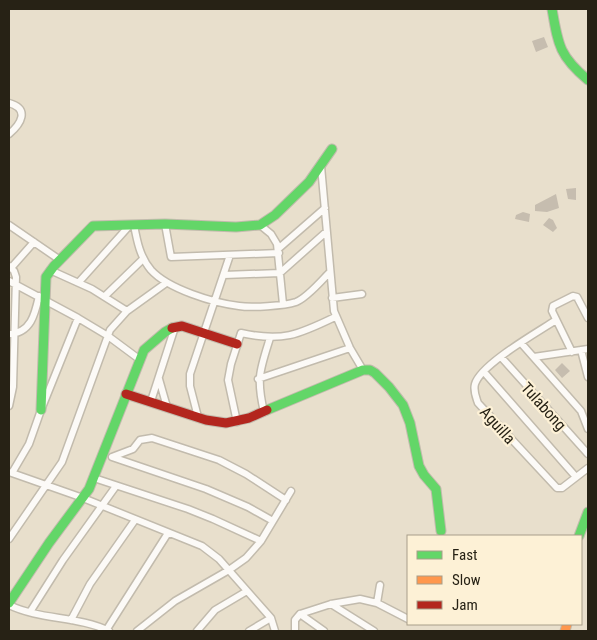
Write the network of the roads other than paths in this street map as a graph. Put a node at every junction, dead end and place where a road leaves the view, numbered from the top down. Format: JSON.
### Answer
{"nodes":[{"id":1,"x":552,"y":9,"type":"edge"},
{"id":2,"x":588,"y":80,"type":"edge"},
{"id":3,"x":9,"y":102,"type":"edge"},
{"id":4,"x":9,"y":134,"type":"edge"},
{"id":5,"x":332,"y":149,"type":"dead end"},
{"id":6,"x":321,"y":166,"type":"junction"},
{"id":7,"x":325,"y":208,"type":"junction"},
{"id":8,"x":165,"y":224,"type":"junction"},
{"id":9,"x":9,"y":225,"type":"edge"},
{"id":10,"x":132,"y":225,"type":"junction"},
{"id":11,"x":260,"y":225,"type":"junction"},
{"id":12,"x":326,"y":232,"type":"junction"},
{"id":13,"x":34,"y":242,"type":"junction"},
{"id":14,"x":278,"y":251,"type":"junction"},
{"id":15,"x":230,"y":255,"type":"junction"},
{"id":16,"x":143,"y":259,"type":"junction"},
{"id":17,"x":60,"y":260,"type":"junction"},
{"id":18,"x":10,"y":267,"type":"edge"},
{"id":19,"x":50,"y":270,"type":"junction"},
{"id":20,"x":330,"y":272,"type":"junction"},
{"id":21,"x":280,"y":273,"type":"junction"},
{"id":22,"x":224,"y":275,"type":"junction"},
{"id":23,"x":12,"y":282,"type":"edge"},
{"id":24,"x":79,"y":282,"type":"junction"},
{"id":25,"x":166,"y":284,"type":"junction"},
{"id":26,"x":362,"y":294,"type":"dead end"},
{"id":27,"x":105,"y":296,"type":"junction"},
{"id":28,"x":42,"y":298,"type":"junction"},
{"id":29,"x":332,"y":298,"type":"junction"},
{"id":30,"x":215,"y":300,"type":"junction"},
{"id":31,"x":283,"y":304,"type":"junction"},
{"id":32,"x":127,"y":311,"type":"junction"},
{"id":33,"x":12,"y":313,"type":"edge"},
{"id":34,"x":335,"y":317,"type":"junction"},
{"id":35,"x":78,"y":318,"type":"junction"},
{"id":36,"x":588,"y":318,"type":"edge"},
{"id":37,"x":556,"y":320,"type":"junction"},
{"id":38,"x":175,"y":326,"type":"junction"},
{"id":39,"x":204,"y":332,"type":"junction"},
{"id":40,"x":11,"y":334,"type":"edge"},
{"id":41,"x":108,"y":336,"type":"junction"},
{"id":42,"x":270,"y":338,"type":"junction"},
{"id":43,"x":521,"y":343,"type":"junction"},
{"id":44,"x":237,"y":344,"type":"junction"},
{"id":45,"x":350,"y":348,"type":"junction"},
{"id":46,"x":588,"y":349,"type":"edge"},
{"id":47,"x":581,"y":350,"type":"junction"},
{"id":48,"x":572,"y":352,"type":"junction"},
{"id":49,"x":500,"y":357,"type":"junction"},
{"id":50,"x":534,"y":357,"type":"junction"},
{"id":51,"x":139,"y":359,"type":"junction"},
{"id":52,"x":363,"y":370,"type":"junction"},
{"id":53,"x":484,"y":372,"type":"junction"},
{"id":54,"x":588,"y":375,"type":"edge"},
{"id":55,"x":159,"y":377,"type":"junction"},
{"id":56,"x":258,"y":379,"type":"junction"},
{"id":57,"x":126,"y":394,"type":"junction"},
{"id":58,"x":151,"y":401,"type":"junction"},
{"id":59,"x":9,"y":406,"type":"edge"},
{"id":60,"x":167,"y":407,"type":"junction"},
{"id":61,"x":41,"y":410,"type":"junction"},
{"id":62,"x":264,"y":412,"type":"junction"},
{"id":63,"x":198,"y":417,"type":"junction"},
{"id":64,"x":237,"y":422,"type":"junction"},
{"id":65,"x":588,"y":430,"type":"edge"},
{"id":66,"x":588,"y":454,"type":"edge"},
{"id":67,"x":108,"y":455,"type":"junction"},
{"id":68,"x":588,"y":468,"type":"edge"},
{"id":69,"x":10,"y":472,"type":"edge"},
{"id":70,"x":576,"y":477,"type":"junction"},
{"id":71,"x":94,"y":478,"type":"junction"},
{"id":72,"x":46,"y":485,"type":"junction"},
{"id":73,"x":116,"y":486,"type":"junction"},
{"id":74,"x":291,"y":491,"type":"dead end"},
{"id":75,"x":83,"y":498,"type":"junction"},
{"id":76,"x":286,"y":500,"type":"junction"},
{"id":77,"x":102,"y":506,"type":"junction"},
{"id":78,"x":588,"y":512,"type":"edge"},
{"id":79,"x":136,"y":520,"type":"junction"},
{"id":80,"x":273,"y":522,"type":"junction"},
{"id":81,"x":441,"y":531,"type":"dead end"},
{"id":82,"x":168,"y":532,"type":"junction"},
{"id":83,"x":580,"y":535,"type":"edge"},
{"id":84,"x":9,"y":539,"type":"edge"},
{"id":85,"x":261,"y":541,"type":"junction"},
{"id":86,"x":229,"y":570,"type":"junction"},
{"id":87,"x":380,"y":585,"type":"dead end"},
{"id":88,"x":247,"y":591,"type":"junction"},
{"id":89,"x":9,"y":604,"type":"edge"},
{"id":90,"x":331,"y":604,"type":"junction"},
{"id":91,"x":377,"y":604,"type":"junction"},
{"id":92,"x":30,"y":612,"type":"junction"},
{"id":93,"x":300,"y":614,"type":"junction"},
{"id":94,"x":271,"y":618,"type":"junction"},
{"id":95,"x":407,"y":619,"type":"edge"},
{"id":96,"x":71,"y":620,"type":"junction"},
{"id":97,"x":109,"y":630,"type":"edge"},
{"id":98,"x":137,"y":631,"type":"edge"},
{"id":99,"x":197,"y":631,"type":"edge"},
{"id":100,"x":249,"y":631,"type":"edge"},
{"id":101,"x":275,"y":631,"type":"edge"},
{"id":102,"x":295,"y":631,"type":"edge"},
{"id":103,"x":324,"y":631,"type":"edge"},
{"id":104,"x":374,"y":631,"type":"edge"}],
"edges":[{"from":1,"to":2,"type":"street"},
{"from":3,"to":4,"type":"street"},
{"from":5,"to":6,"type":"street"},
{"from":6,"to":7,"type":"street"},
{"from":6,"to":11,"type":"street"},
{"from":7,"to":12,"type":"street"},
{"from":7,"to":14,"type":"street"},
{"from":8,"to":10,"type":"street"},
{"from":8,"to":11,"type":"street"},
{"from":8,"to":15,"type":"street"},
{"from":9,"to":13,"type":"street"},
{"from":10,"to":16,"type":"street"},
{"from":10,"to":17,"type":"street"},
{"from":10,"to":24,"type":"street"},
{"from":11,"to":14,"type":"street"},
{"from":12,"to":20,"type":"street"},
{"from":12,"to":21,"type":"street"},
{"from":13,"to":17,"type":"street"},
{"from":13,"to":18,"type":"street"},
{"from":14,"to":15,"type":"street"},
{"from":14,"to":21,"type":"street"},
{"from":15,"to":22,"type":"street"},
{"from":16,"to":25,"type":"street"},
{"from":16,"to":27,"type":"street"},
{"from":17,"to":19,"type":"street"},
{"from":18,"to":23,"type":"street"},
{"from":19,"to":24,"type":"street"},
{"from":19,"to":28,"type":"street"},
{"from":20,"to":29,"type":"street"},
{"from":20,"to":31,"type":"street"},
{"from":21,"to":22,"type":"street"},
{"from":21,"to":31,"type":"street"},
{"from":22,"to":30,"type":"street"},
{"from":23,"to":28,"type":"street"},
{"from":23,"to":33,"type":"street"},
{"from":24,"to":27,"type":"street"},
{"from":25,"to":30,"type":"street"},
{"from":25,"to":32,"type":"street"},
{"from":26,"to":29,"type":"street"},
{"from":27,"to":32,"type":"street"},
{"from":28,"to":35,"type":"street"},
{"from":28,"to":40,"type":"street"},
{"from":28,"to":61,"type":"street"},
{"from":29,"to":34,"type":"street"},
{"from":30,"to":31,"type":"street"},
{"from":30,"to":39,"type":"street"},
{"from":32,"to":41,"type":"street"},
{"from":33,"to":40,"type":"street"},
{"from":34,"to":42,"type":"street"},
{"from":34,"to":45,"type":"street"},
{"from":35,"to":41,"type":"street"},
{"from":35,"to":61,"type":"street"},
{"from":36,"to":37,"type":"street"},
{"from":37,"to":43,"type":"street","name":"Aguilla"},
{"from":37,"to":48,"type":"street"},
{"from":38,"to":39,"type":"street"},
{"from":38,"to":51,"type":"street"},
{"from":38,"to":55,"type":"street"},
{"from":39,"to":44,"type":"street"},
{"from":39,"to":63,"type":"street"},
{"from":40,"to":59,"type":"street"},
{"from":41,"to":51,"type":"street"},
{"from":41,"to":72,"type":"street"},
{"from":42,"to":44,"type":"street"},
{"from":42,"to":56,"type":"street"},
{"from":43,"to":49,"type":"street","name":"Aguilla"},
{"from":43,"to":50,"type":"street"},
{"from":44,"to":64,"type":"street"},
{"from":45,"to":52,"type":"street"},
{"from":45,"to":56,"type":"street"},
{"from":46,"to":47,"type":"street"},
{"from":47,"to":48,"type":"street"},
{"from":47,"to":54,"type":"street"},
{"from":48,"to":50,"type":"street"},
{"from":49,"to":53,"type":"street","name":"Aguilla"},
{"from":49,"to":66,"type":"street","name":"Tulabong"},
{"from":50,"to":65,"type":"street"},
{"from":51,"to":57,"type":"street"},
{"from":52,"to":62,"type":"street"},
{"from":52,"to":81,"type":"street"},
{"from":53,"to":70,"type":"street"},
{"from":53,"to":70,"type":"street","name":"Aguilla"},
{"from":55,"to":58,"type":"street"},
{"from":55,"to":60,"type":"street"},
{"from":56,"to":62,"type":"street"},
{"from":57,"to":58,"type":"street"},
{"from":57,"to":67,"type":"street"},
{"from":58,"to":60,"type":"street"},
{"from":60,"to":63,"type":"street"},
{"from":61,"to":69,"type":"street"},
{"from":62,"to":64,"type":"street"},
{"from":63,"to":64,"type":"street"},
{"from":67,"to":71,"type":"street"},
{"from":67,"to":76,"type":"street"},
{"from":67,"to":80,"type":"street"},
{"from":68,"to":70,"type":"street","name":"Aguilla"},
{"from":69,"to":72,"type":"street"},
{"from":71,"to":73,"type":"street"},
{"from":71,"to":75,"type":"street"},
{"from":72,"to":75,"type":"street"},
{"from":72,"to":84,"type":"street"},
{"from":73,"to":77,"type":"street"},
{"from":73,"to":85,"type":"street"},
{"from":74,"to":76,"type":"street"},
{"from":75,"to":77,"type":"street"},
{"from":75,"to":89,"type":"street"},
{"from":76,"to":80,"type":"street"},
{"from":77,"to":79,"type":"street"},
{"from":77,"to":92,"type":"street"},
{"from":78,"to":83,"type":"street"},
{"from":79,"to":82,"type":"street"},
{"from":79,"to":96,"type":"street"},
{"from":80,"to":85,"type":"street"},
{"from":82,"to":86,"type":"street"},
{"from":82,"to":97,"type":"street"},
{"from":85,"to":86,"type":"street"},
{"from":86,"to":88,"type":"street"},
{"from":86,"to":98,"type":"street"},
{"from":87,"to":91,"type":"street"},
{"from":88,"to":94,"type":"street"},
{"from":88,"to":99,"type":"street"},
{"from":89,"to":92,"type":"street"},
{"from":90,"to":91,"type":"street"},
{"from":90,"to":93,"type":"street"},
{"from":90,"to":104,"type":"street"},
{"from":91,"to":95,"type":"street"},
{"from":92,"to":96,"type":"street"},
{"from":93,"to":102,"type":"street"},
{"from":93,"to":103,"type":"street"},
{"from":94,"to":100,"type":"street"},
{"from":94,"to":101,"type":"street"},
{"from":96,"to":97,"type":"street"}]}
